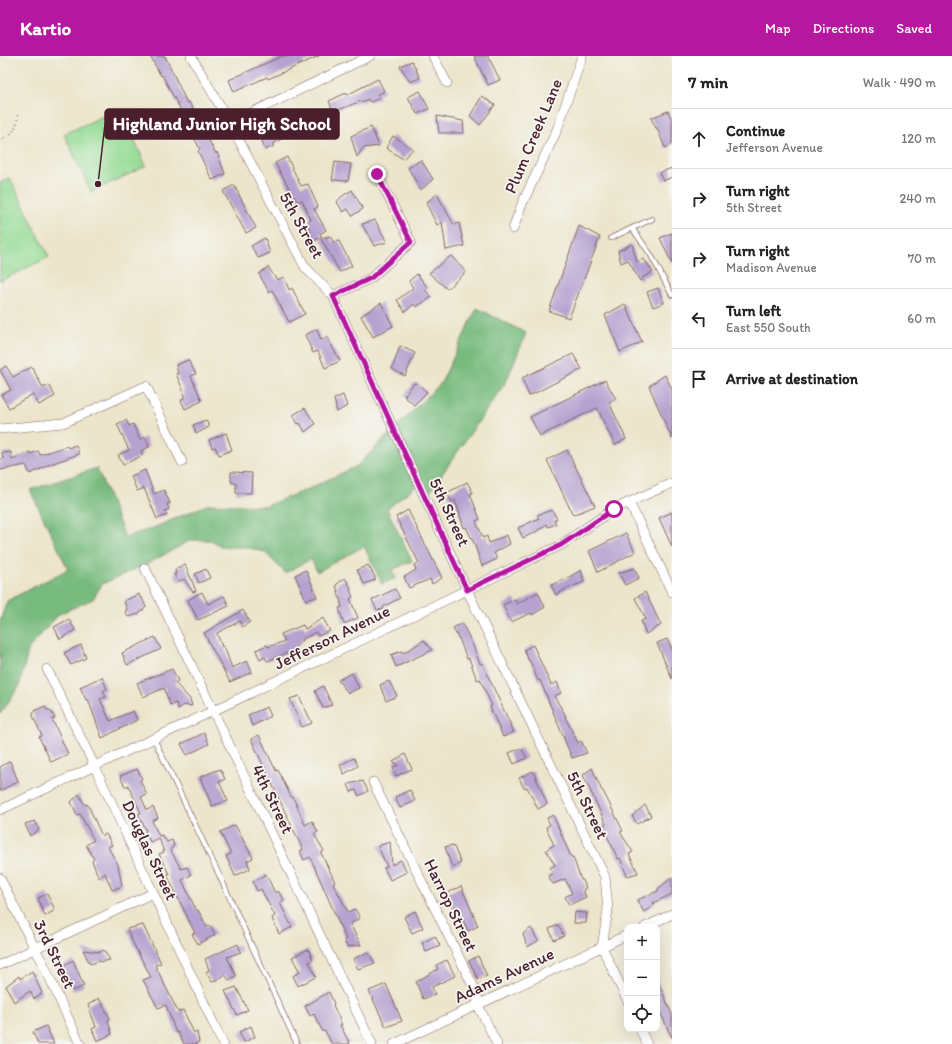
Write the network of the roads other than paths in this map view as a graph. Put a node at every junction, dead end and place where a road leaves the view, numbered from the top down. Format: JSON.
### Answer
{"nodes":[{"id":1,"x":191,"y":56,"type":"edge"},
{"id":2,"x":370,"y":56,"type":"edge"},
{"id":3,"x":433,"y":56,"type":"edge"},
{"id":4,"x":582,"y":56,"type":"edge"},
{"id":5,"x":447,"y":84,"type":"dead end"},
{"id":6,"x":230,"y":123,"type":"junction"},
{"id":7,"x":377,"y":174,"type":"dead end"},
{"id":8,"x":652,"y":219,"type":"dead end"},
{"id":9,"x":632,"y":228,"type":"junction"},
{"id":10,"x":513,"y":229,"type":"dead end"},
{"id":11,"x":611,"y":238,"type":"dead end"},
{"id":12,"x":672,"y":295,"type":"edge"},
{"id":13,"x":333,"y":296,"type":"junction"},
{"id":14,"x":0,"y":429,"type":"edge"},
{"id":15,"x":182,"y":462,"type":"dead end"},
{"id":16,"x":672,"y":483,"type":"edge"},
{"id":17,"x":629,"y":502,"type":"junction"},
{"id":18,"x":144,"y":568,"type":"dead end"},
{"id":19,"x":467,"y":590,"type":"junction"},
{"id":20,"x":672,"y":592,"type":"edge"},
{"id":21,"x":47,"y":669,"type":"dead end"},
{"id":22,"x":213,"y":711,"type":"junction"},
{"id":23,"x":154,"y":738,"type":"junction"},
{"id":24,"x":94,"y":767,"type":"junction"},
{"id":25,"x":373,"y":782,"type":"dead end"},
{"id":26,"x":0,"y":810,"type":"edge"},
{"id":27,"x":0,"y":878,"type":"edge"},
{"id":28,"x":153,"y":893,"type":"junction"},
{"id":29,"x":672,"y":914,"type":"edge"},
{"id":30,"x":651,"y":924,"type":"edge"},
{"id":31,"x":624,"y":936,"type":"edge"},
{"id":32,"x":602,"y":947,"type":"junction"},
{"id":33,"x":35,"y":949,"type":"junction"},
{"id":34,"x":0,"y":966,"type":"edge"},
{"id":35,"x":625,"y":996,"type":"edge"},
{"id":36,"x":478,"y":1005,"type":"junction"},
{"id":37,"x":641,"y":1032,"type":"edge"},
{"id":38,"x":80,"y":1044,"type":"edge"},
{"id":39,"x":224,"y":1044,"type":"edge"},
{"id":40,"x":297,"y":1044,"type":"edge"},
{"id":41,"x":372,"y":1044,"type":"edge"},
{"id":42,"x":394,"y":1044,"type":"edge"},
{"id":43,"x":497,"y":1044,"type":"edge"},
{"id":44,"x":647,"y":1044,"type":"edge"}],
"edges":[{"from":1,"to":6,"type":"street","name":"5th Street"},
{"from":2,"to":6,"type":"street"},
{"from":3,"to":5,"type":"street"},
{"from":4,"to":10,"type":"street","name":"Plum Creek Lane"},
{"from":6,"to":13,"type":"street","name":"5th Street"},
{"from":7,"to":13,"type":"street"},
{"from":8,"to":9,"type":"lane"},
{"from":9,"to":11,"type":"lane"},
{"from":9,"to":12,"type":"lane"},
{"from":13,"to":19,"type":"street","name":"5th Street"},
{"from":14,"to":15,"type":"street"},
{"from":16,"to":17,"type":"street","name":"Jefferson Avenue"},
{"from":17,"to":19,"type":"street","name":"Jefferson Avenue"},
{"from":17,"to":20,"type":"street"},
{"from":18,"to":22,"type":"street","name":"4th Street"},
{"from":19,"to":22,"type":"street","name":"Jefferson Avenue"},
{"from":19,"to":32,"type":"street","name":"5th Street"},
{"from":21,"to":24,"type":"street","name":"Douglas Street"},
{"from":22,"to":23,"type":"street","name":"Jefferson Avenue"},
{"from":22,"to":41,"type":"street","name":"4th Street"},
{"from":23,"to":24,"type":"street","name":"Jefferson Avenue"},
{"from":23,"to":40,"type":"lane"},
{"from":24,"to":26,"type":"street","name":"Jefferson Avenue"},
{"from":24,"to":28,"type":"street","name":"Douglas Street"},
{"from":25,"to":36,"type":"street","name":"Harrop Street"},
{"from":27,"to":33,"type":"street","name":"3rd Street"},
{"from":28,"to":33,"type":"street"},
{"from":28,"to":39,"type":"street","name":"Douglas Street"},
{"from":29,"to":30,"type":"street"},
{"from":31,"to":32,"type":"street","name":"Adams Avenue"},
{"from":32,"to":35,"type":"street"},
{"from":32,"to":36,"type":"street","name":"Adams Avenue"},
{"from":33,"to":34,"type":"street"},
{"from":33,"to":38,"type":"street","name":"3rd Street"},
{"from":36,"to":42,"type":"street","name":"Adams Avenue"},
{"from":36,"to":43,"type":"street","name":"Harrop Street"},
{"from":37,"to":44,"type":"street"}]}
